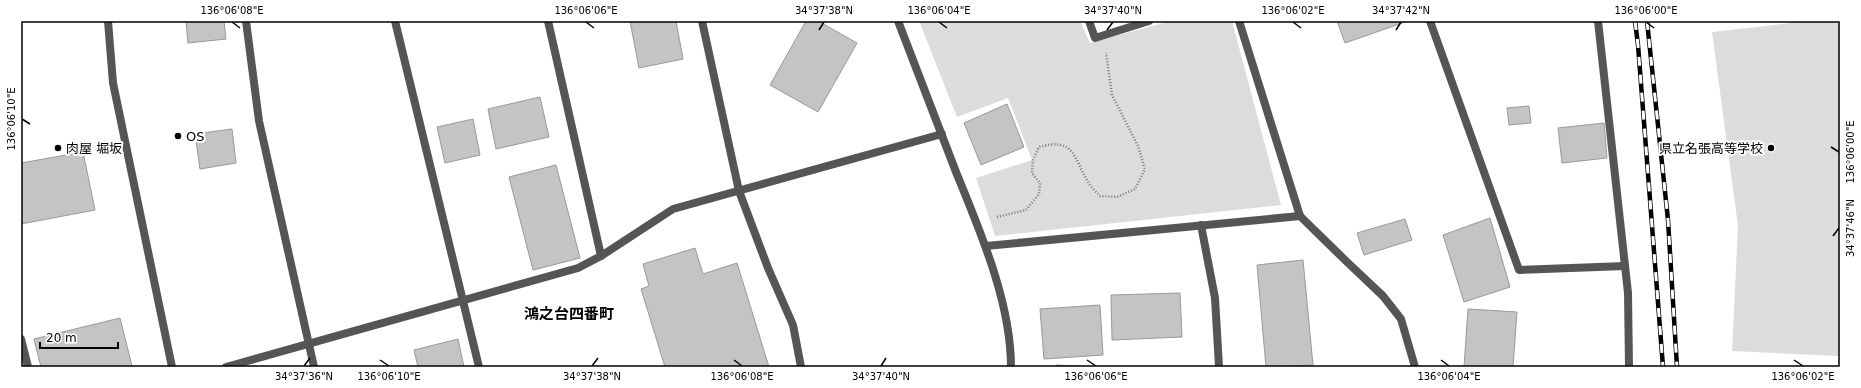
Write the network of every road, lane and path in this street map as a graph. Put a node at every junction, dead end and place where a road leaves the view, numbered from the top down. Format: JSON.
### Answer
{"nodes":[{"id":1,"x":108,"y":21,"type":"edge"},
{"id":2,"x":246,"y":21,"type":"edge"},
{"id":3,"x":395,"y":21,"type":"edge"},
{"id":4,"x":548,"y":21,"type":"edge"},
{"id":5,"x":702,"y":21,"type":"edge"},
{"id":6,"x":898,"y":21,"type":"edge"},
{"id":7,"x":1089,"y":21,"type":"edge"},
{"id":8,"x":1149,"y":21,"type":"edge"},
{"id":9,"x":1239,"y":21,"type":"edge"},
{"id":10,"x":1430,"y":21,"type":"edge"},
{"id":11,"x":1598,"y":21,"type":"edge"},
{"id":12,"x":1095,"y":38,"type":"junction"},
{"id":13,"x":942,"y":134,"type":"junction"},
{"id":14,"x":739,"y":190,"type":"junction"},
{"id":15,"x":1300,"y":216,"type":"junction"},
{"id":16,"x":997,"y":217,"type":"dead end"},
{"id":17,"x":1201,"y":225,"type":"junction"},
{"id":18,"x":986,"y":246,"type":"junction"},
{"id":19,"x":601,"y":256,"type":"junction"},
{"id":20,"x":1625,"y":266,"type":"junction"},
{"id":21,"x":463,"y":299,"type":"junction"},
{"id":22,"x":21,"y":338,"type":"edge"},
{"id":23,"x":308,"y":344,"type":"junction"},
{"id":24,"x":28,"y":367,"type":"edge"},
{"id":25,"x":172,"y":367,"type":"edge"},
{"id":26,"x":226,"y":367,"type":"edge"},
{"id":27,"x":314,"y":367,"type":"edge"},
{"id":28,"x":479,"y":367,"type":"edge"},
{"id":29,"x":801,"y":367,"type":"edge"},
{"id":30,"x":1011,"y":367,"type":"edge"},
{"id":31,"x":1219,"y":367,"type":"edge"},
{"id":32,"x":1416,"y":367,"type":"edge"},
{"id":33,"x":1629,"y":367,"type":"edge"}],
"edges":[{"from":1,"to":25,"type":"street"},
{"from":2,"to":23,"type":"street"},
{"from":3,"to":21,"type":"street"},
{"from":4,"to":19,"type":"street"},
{"from":5,"to":14,"type":"street"},
{"from":6,"to":13,"type":"street"},
{"from":7,"to":12,"type":"street"},
{"from":8,"to":12,"type":"street"},
{"from":9,"to":15,"type":"street"},
{"from":10,"to":20,"type":"street"},
{"from":11,"to":20,"type":"street"},
{"from":12,"to":16,"type":"path"},
{"from":13,"to":14,"type":"street"},
{"from":13,"to":18,"type":"street"},
{"from":14,"to":19,"type":"street"},
{"from":14,"to":29,"type":"street"},
{"from":15,"to":17,"type":"street"},
{"from":15,"to":32,"type":"street"},
{"from":17,"to":18,"type":"street"},
{"from":17,"to":31,"type":"street"},
{"from":18,"to":30,"type":"street"},
{"from":19,"to":21,"type":"street"},
{"from":20,"to":33,"type":"street"},
{"from":21,"to":23,"type":"street"},
{"from":21,"to":28,"type":"street"},
{"from":22,"to":24,"type":"street"},
{"from":23,"to":26,"type":"street"},
{"from":23,"to":27,"type":"street"}]}
